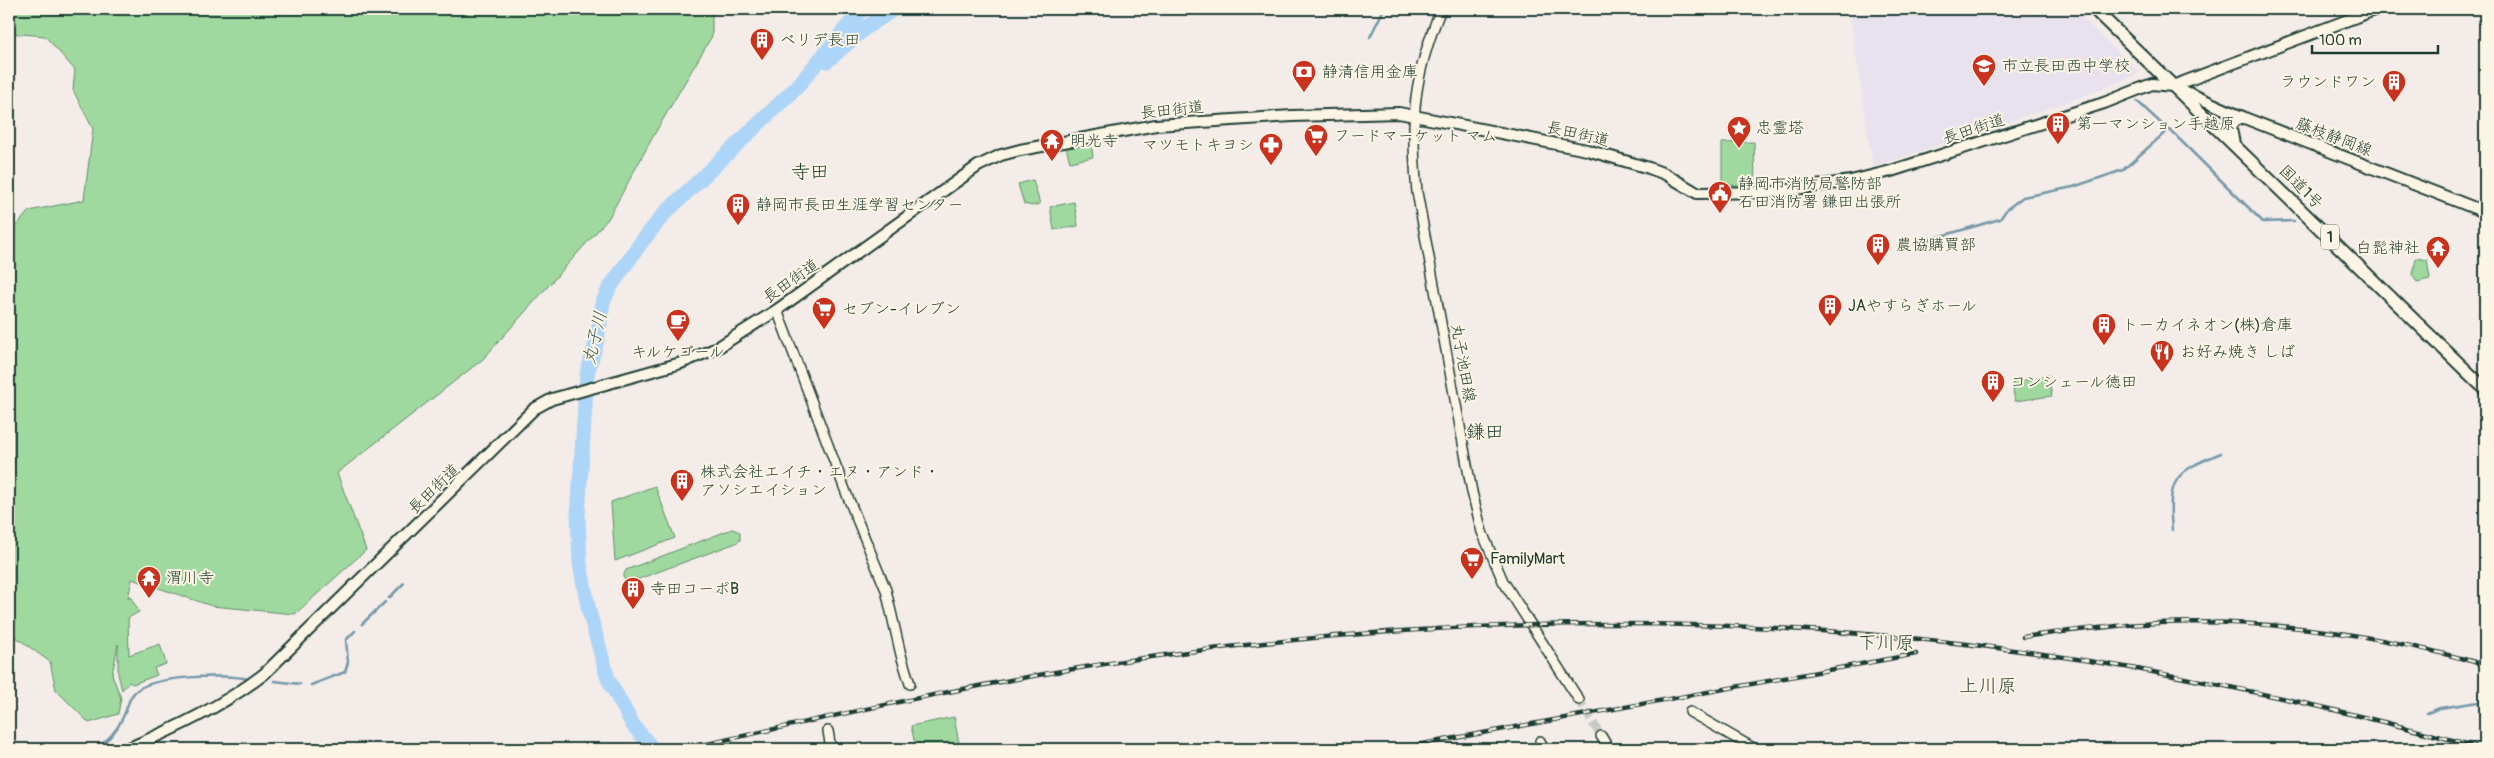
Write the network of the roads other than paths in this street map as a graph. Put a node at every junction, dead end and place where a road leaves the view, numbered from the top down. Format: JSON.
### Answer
{"nodes":[{"id":1,"x":1441,"y":9,"type":"edge"},
{"id":2,"x":2094,"y":9,"type":"edge"},
{"id":3,"x":2377,"y":9,"type":"edge"},
{"id":4,"x":2174,"y":86,"type":"junction"},
{"id":5,"x":1414,"y":114,"type":"junction"},
{"id":6,"x":2242,"y":117,"type":"junction"},
{"id":7,"x":2236,"y":144,"type":"junction"},
{"id":8,"x":2485,"y":212,"type":"edge"},
{"id":9,"x":777,"y":310,"type":"junction"},
{"id":10,"x":2485,"y":389,"type":"edge"},
{"id":11,"x":910,"y":684,"type":"dead end"},
{"id":12,"x":1579,"y":700,"type":"tunnel mouth"},
{"id":13,"x":1690,"y":712,"type":"dead end"},
{"id":14,"x":828,"y":731,"type":"dead end"},
{"id":15,"x":1601,"y":736,"type":"tunnel mouth"},
{"id":16,"x":127,"y":749,"type":"edge"},
{"id":17,"x":831,"y":749,"type":"edge"},
{"id":18,"x":1609,"y":749,"type":"edge"},
{"id":19,"x":1755,"y":749,"type":"edge"}],
"edges":[{"from":1,"to":5,"type":"street","name":"丸子池田線"},
{"from":2,"to":4,"type":"highway","name":"国道1号","number":"1"},
{"from":3,"to":4,"type":"main road","name":"長田街道"},
{"from":4,"to":5,"type":"main road","name":"長田街道"},
{"from":4,"to":6,"type":"main road","name":"藤枝静岡線"},
{"from":4,"to":7,"type":"highway","name":"国道1号","number":"1"},
{"from":5,"to":9,"type":"main road","name":"長田街道"},
{"from":5,"to":12,"type":"street","name":"丸子池田線"},
{"from":6,"to":7,"type":"highway"},
{"from":6,"to":8,"type":"main road","name":"藤枝静岡線"},
{"from":7,"to":10,"type":"highway","name":"国道1号","number":"1"},
{"from":9,"to":11,"type":"street"},
{"from":9,"to":16,"type":"main road","name":"長田街道"},
{"from":13,"to":19,"type":"street"},
{"from":14,"to":17,"type":"street"},
{"from":15,"to":18,"type":"street"}]}
